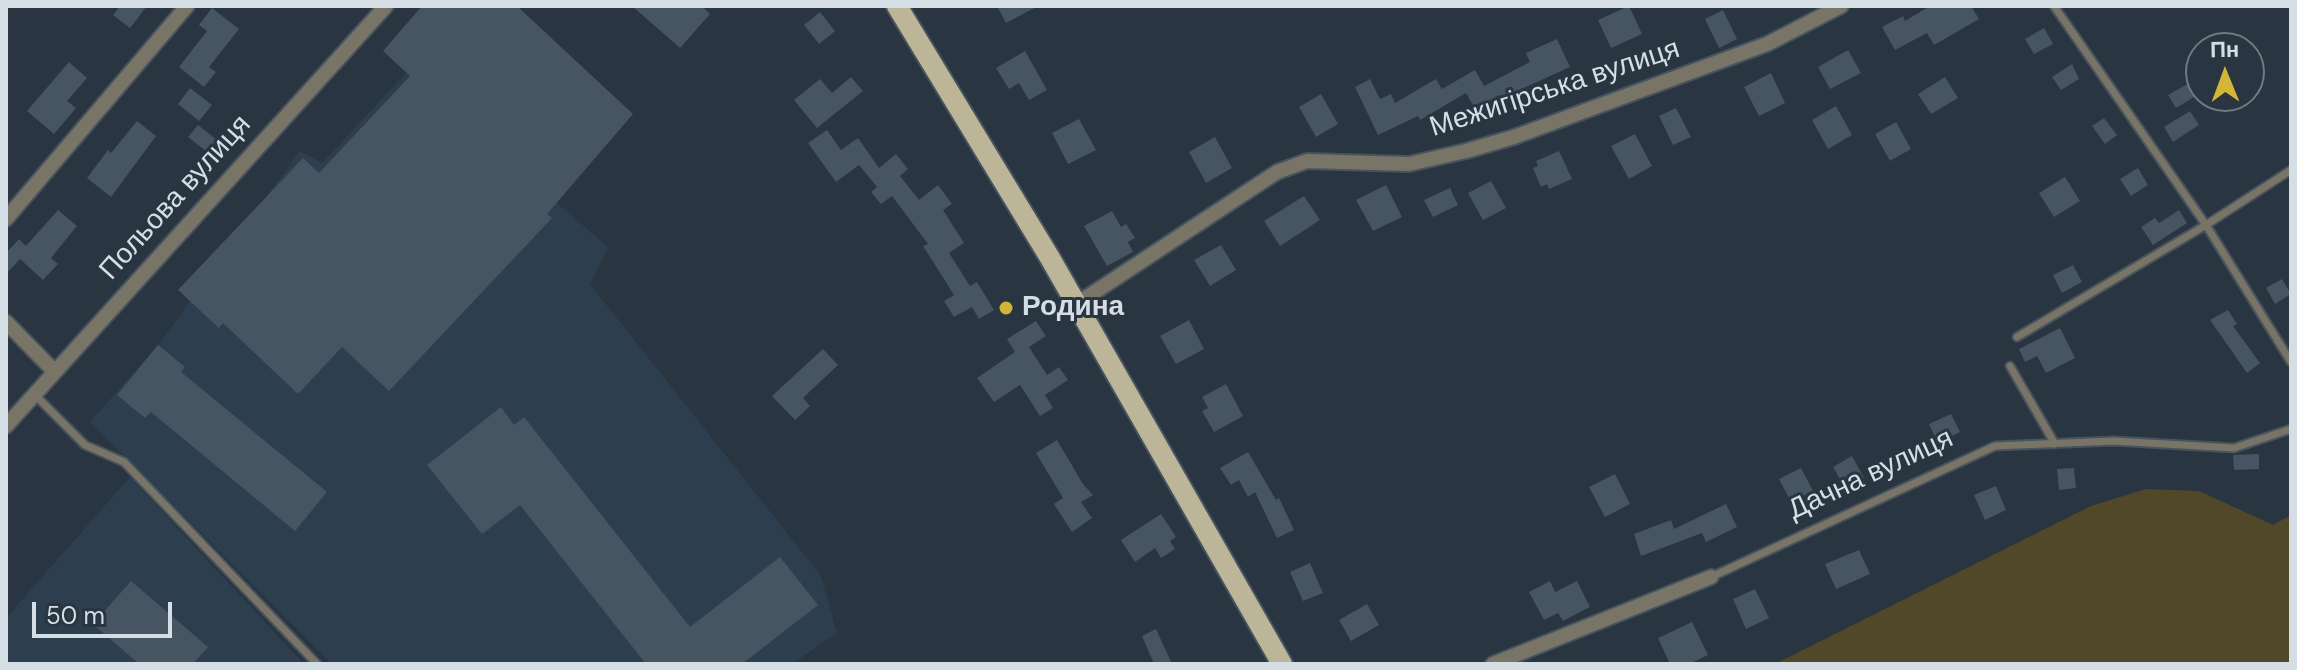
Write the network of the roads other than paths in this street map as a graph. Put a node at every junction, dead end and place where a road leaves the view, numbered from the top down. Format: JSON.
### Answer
{"nodes":[{"id":1,"x":187,"y":6,"type":"edge"},
{"id":2,"x":386,"y":6,"type":"edge"},
{"id":3,"x":897,"y":6,"type":"edge"},
{"id":4,"x":1841,"y":6,"type":"edge"},
{"id":5,"x":2054,"y":6,"type":"edge"},
{"id":6,"x":2291,"y":170,"type":"edge"},
{"id":7,"x":6,"y":219,"type":"edge"},
{"id":8,"x":2206,"y":225,"type":"junction"},
{"id":9,"x":1075,"y":305,"type":"junction"},
{"id":10,"x":6,"y":322,"type":"edge"},
{"id":11,"x":2017,"y":337,"type":"dead end"},
{"id":12,"x":2291,"y":362,"type":"edge"},
{"id":13,"x":2010,"y":366,"type":"dead end"},
{"id":14,"x":54,"y":371,"type":"junction"},
{"id":15,"x":34,"y":394,"type":"junction"},
{"id":16,"x":6,"y":426,"type":"edge"},
{"id":17,"x":2291,"y":429,"type":"edge"},
{"id":18,"x":2055,"y":444,"type":"junction"},
{"id":19,"x":1711,"y":577,"type":"joint"},
{"id":20,"x":317,"y":664,"type":"edge"},
{"id":21,"x":1282,"y":664,"type":"edge"},
{"id":22,"x":1493,"y":664,"type":"edge"}],
"edges":[{"from":1,"to":7,"type":"street"},
{"from":2,"to":14,"type":"street","name":"Польова вулиця"},
{"from":3,"to":9,"type":"main road"},
{"from":4,"to":9,"type":"street","name":"Межигірська вулиця"},
{"from":5,"to":8,"type":"lane"},
{"from":6,"to":8,"type":"lane"},
{"from":8,"to":11,"type":"lane"},
{"from":8,"to":12,"type":"lane"},
{"from":9,"to":21,"type":"main road"},
{"from":10,"to":14,"type":"street"},
{"from":13,"to":18,"type":"lane"},
{"from":14,"to":15,"type":"lane"},
{"from":15,"to":16,"type":"street"},
{"from":15,"to":20,"type":"lane"},
{"from":17,"to":18,"type":"lane","name":"Дачна вулиця"},
{"from":18,"to":19,"type":"lane","name":"Дачна вулиця"},
{"from":19,"to":22,"type":"street","name":"Дачна вулиця"}]}
